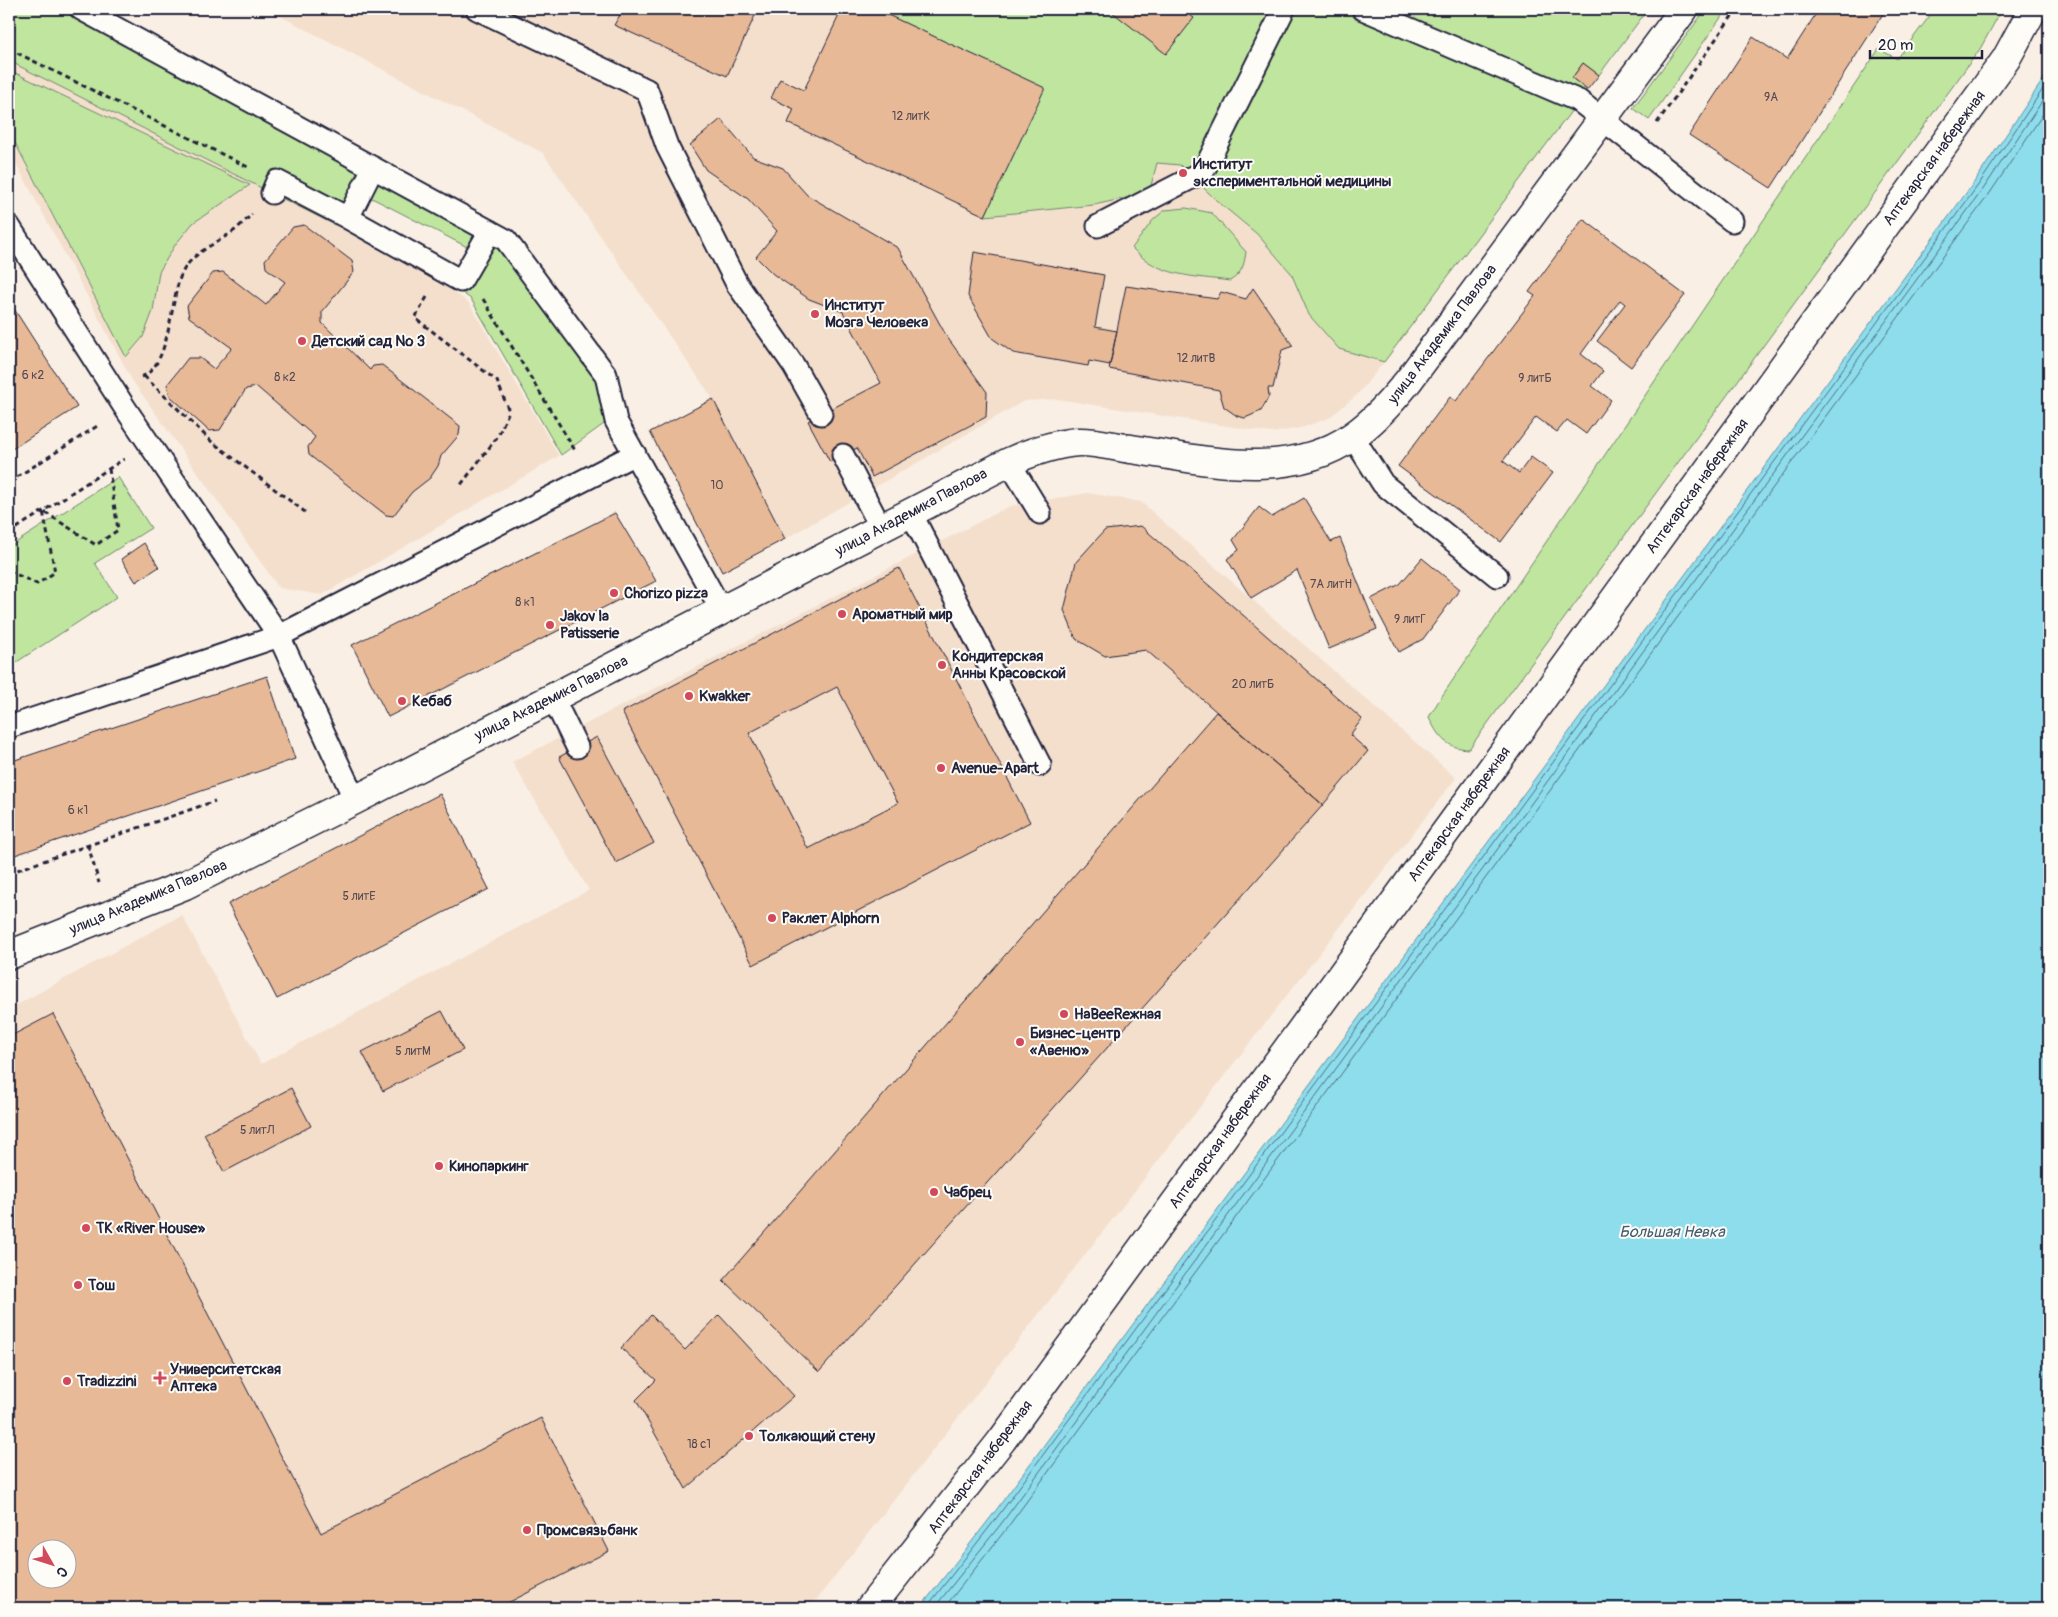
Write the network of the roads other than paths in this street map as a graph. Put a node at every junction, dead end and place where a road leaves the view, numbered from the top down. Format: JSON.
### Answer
{"nodes":[{"id":1,"x":81,"y":9,"type":"edge"},
{"id":2,"x":477,"y":9,"type":"edge"},
{"id":3,"x":1284,"y":9,"type":"edge"},
{"id":4,"x":1363,"y":9,"type":"edge"},
{"id":5,"x":1684,"y":9,"type":"edge"},
{"id":6,"x":2033,"y":9,"type":"edge"},
{"id":7,"x":1602,"y":119,"type":"junction"},
{"id":8,"x":373,"y":168,"type":"junction"},
{"id":9,"x":274,"y":187,"type":"road end"},
{"id":10,"x":348,"y":218,"type":"junction"},
{"id":11,"x":1732,"y":221,"type":"dead end"},
{"id":12,"x":9,"y":226,"type":"edge"},
{"id":13,"x":1098,"y":226,"type":"dead end"},
{"id":14,"x":490,"y":231,"type":"junction"},
{"id":15,"x":821,"y":414,"type":"dead end"},
{"id":16,"x":1353,"y":437,"type":"junction"},
{"id":17,"x":635,"y":454,"type":"junction"},
{"id":18,"x":843,"y":455,"type":"dead end"},
{"id":19,"x":1009,"y":462,"type":"junction"},
{"id":20,"x":911,"y":513,"type":"junction"},
{"id":21,"x":1040,"y":513,"type":"dead end"},
{"id":22,"x":881,"y":528,"type":"junction"},
{"id":23,"x":1497,"y":576,"type":"dead end"},
{"id":24,"x":722,"y":611,"type":"junction"},
{"id":25,"x":278,"y":636,"type":"junction"},
{"id":26,"x":553,"y":698,"type":"junction"},
{"id":27,"x":9,"y":727,"type":"edge"},
{"id":28,"x":577,"y":747,"type":"dead end"},
{"id":29,"x":1040,"y":765,"type":"dead end"},
{"id":30,"x":355,"y":800,"type":"junction"},
{"id":31,"x":9,"y":955,"type":"edge"},
{"id":32,"x":870,"y":1608,"type":"edge"}],
"edges":[{"from":1,"to":8,"type":"lane"},
{"from":2,"to":15,"type":"lane"},
{"from":3,"to":13,"type":"lane"},
{"from":4,"to":7,"type":"lane"},
{"from":5,"to":7,"type":"street","name":"улица Академика Павлова"},
{"from":6,"to":32,"type":"street","name":"Аптекарская набережная"},
{"from":7,"to":11,"type":"lane"},
{"from":7,"to":16,"type":"street","name":"улица Академика Павлова"},
{"from":8,"to":10,"type":"lane"},
{"from":8,"to":14,"type":"lane"},
{"from":9,"to":10,"type":"lane"},
{"from":10,"to":14,"type":"lane"},
{"from":12,"to":25,"type":"lane"},
{"from":14,"to":17,"type":"lane"},
{"from":16,"to":19,"type":"street","name":"улица Академика Павлова"},
{"from":16,"to":23,"type":"lane"},
{"from":17,"to":24,"type":"lane"},
{"from":17,"to":25,"type":"lane"},
{"from":18,"to":22,"type":"lane"},
{"from":19,"to":20,"type":"street","name":"улица Академика Павлова"},
{"from":19,"to":21,"type":"lane"},
{"from":20,"to":22,"type":"street","name":"улица Академика Павлова"},
{"from":20,"to":29,"type":"lane"},
{"from":22,"to":24,"type":"street","name":"улица Академика Павлова"},
{"from":24,"to":26,"type":"street","name":"улица Академика Павлова"},
{"from":25,"to":27,"type":"lane"},
{"from":25,"to":30,"type":"lane"},
{"from":26,"to":28,"type":"lane"},
{"from":26,"to":30,"type":"street","name":"улица Академика Павлова"},
{"from":30,"to":31,"type":"street","name":"улица Академика Павлова"}]}
